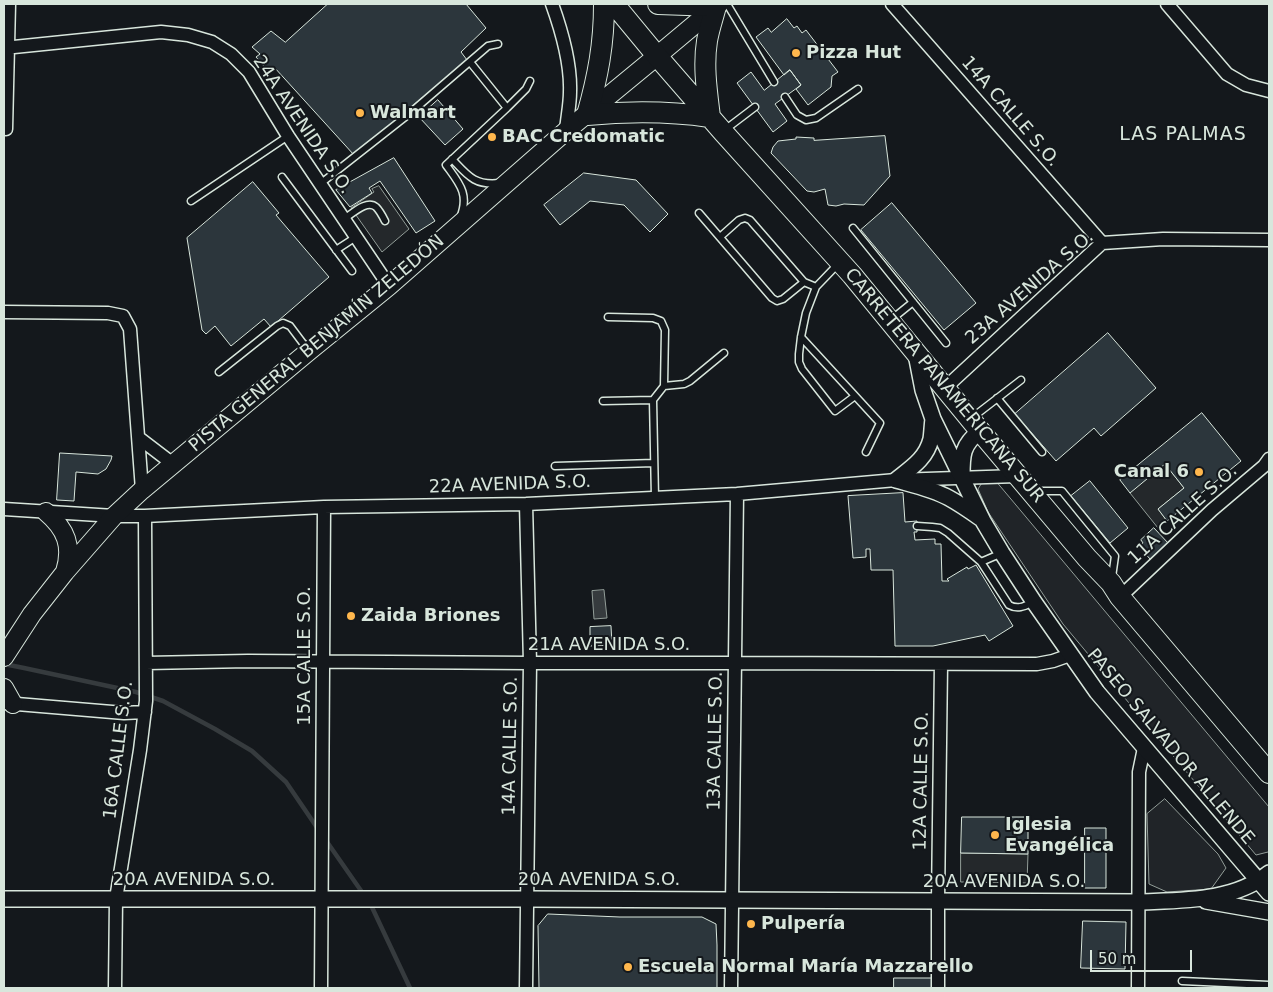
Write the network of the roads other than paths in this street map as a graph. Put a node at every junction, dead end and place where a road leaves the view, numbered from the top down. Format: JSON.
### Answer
{"nodes":[{"id":1,"x":10,"y":4,"type":"edge"},
{"id":2,"x":552,"y":4,"type":"edge"},
{"id":3,"x":604,"y":4,"type":"edge"},
{"id":4,"x":614,"y":4,"type":"edge"},
{"id":5,"x":658,"y":4,"type":"edge"},
{"id":6,"x":719,"y":4,"type":"edge"},
{"id":7,"x":892,"y":4,"type":"edge"},
{"id":8,"x":1167,"y":4,"type":"edge"},
{"id":9,"x":498,"y":44,"type":"dead end"},
{"id":10,"x":6,"y":48,"type":"edge"},
{"id":11,"x":658,"y":56,"type":"junction"},
{"id":12,"x":470,"y":62,"type":"junction"},
{"id":13,"x":530,"y":81,"type":"dead end"},
{"id":14,"x":774,"y":82,"type":"dead end"},
{"id":15,"x":858,"y":89,"type":"dead end"},
{"id":16,"x":1269,"y":91,"type":"edge"},
{"id":17,"x":785,"y":97,"type":"dead end"},
{"id":18,"x":755,"y":107,"type":"dead end"},
{"id":19,"x":507,"y":108,"type":"junction"},
{"id":20,"x":587,"y":114,"type":"junction"},
{"id":21,"x":710,"y":117,"type":"junction"},
{"id":22,"x":6,"y":129,"type":"dead end"},
{"id":23,"x":566,"y":131,"type":"junction"},
{"id":24,"x":723,"y":132,"type":"junction"},
{"id":25,"x":288,"y":136,"type":"junction"},
{"id":26,"x":452,"y":159,"type":"junction"},
{"id":27,"x":282,"y":177,"type":"dead end"},
{"id":28,"x":508,"y":182,"type":"junction"},
{"id":29,"x":320,"y":184,"type":"junction"},
{"id":30,"x":191,"y":201,"type":"dead end"},
{"id":31,"x":699,"y":212,"type":"dead end"},
{"id":32,"x":344,"y":219,"type":"junction"},
{"id":33,"x":386,"y":221,"type":"dead end"},
{"id":34,"x":456,"y":228,"type":"junction"},
{"id":35,"x":853,"y":228,"type":"dead end"},
{"id":36,"x":356,"y":237,"type":"junction"},
{"id":37,"x":720,"y":237,"type":"junction"},
{"id":38,"x":1269,"y":240,"type":"edge"},
{"id":39,"x":1102,"y":242,"type":"junction"},
{"id":40,"x":336,"y":250,"type":"junction"},
{"id":41,"x":840,"y":261,"type":"junction"},
{"id":42,"x":352,"y":271,"type":"dead end"},
{"id":43,"x":804,"y":282,"type":"junction"},
{"id":44,"x":389,"y":286,"type":"junction"},
{"id":45,"x":816,"y":287,"type":"junction"},
{"id":46,"x":913,"y":302,"type":"junction"},
{"id":47,"x":4,"y":312,"type":"edge"},
{"id":48,"x":608,"y":317,"type":"dead end"},
{"id":49,"x":890,"y":322,"type":"junction"},
{"id":50,"x":801,"y":337,"type":"junction"},
{"id":51,"x":946,"y":343,"type":"dead end"},
{"id":52,"x":309,"y":351,"type":"junction"},
{"id":53,"x":724,"y":352,"type":"dead end"},
{"id":54,"x":916,"y":354,"type":"junction"},
{"id":55,"x":219,"y":372,"type":"dead end"},
{"id":56,"x":1020,"y":380,"type":"dead end"},
{"id":57,"x":664,"y":386,"type":"junction"},
{"id":58,"x":944,"y":388,"type":"junction"},
{"id":59,"x":855,"y":396,"type":"junction"},
{"id":60,"x":997,"y":398,"type":"junction"},
{"id":61,"x":653,"y":400,"type":"junction"},
{"id":62,"x":603,"y":401,"type":"dead end"},
{"id":63,"x":933,"y":419,"type":"junction"},
{"id":64,"x":975,"y":425,"type":"junction"},
{"id":65,"x":139,"y":438,"type":"junction"},
{"id":66,"x":866,"y":452,"type":"dead end"},
{"id":67,"x":1042,"y":452,"type":"dead end"},
{"id":68,"x":654,"y":463,"type":"junction"},
{"id":69,"x":173,"y":464,"type":"junction"},
{"id":70,"x":555,"y":466,"type":"dead end"},
{"id":71,"x":1268,"y":466,"type":"edge"},
{"id":72,"x":1017,"y":476,"type":"junction"},
{"id":73,"x":962,"y":478,"type":"junction"},
{"id":74,"x":896,"y":480,"type":"junction"},
{"id":75,"x":142,"y":490,"type":"junction"},
{"id":76,"x":737,"y":494,"type":"junction"},
{"id":77,"x":655,"y":498,"type":"junction"},
{"id":78,"x":526,"y":504,"type":"junction"},
{"id":79,"x":324,"y":506,"type":"junction"},
{"id":80,"x":4,"y":509,"type":"edge"},
{"id":81,"x":46,"y":512,"type":"junction"},
{"id":82,"x":114,"y":516,"type":"junction"},
{"id":83,"x":145,"y":516,"type":"junction"},
{"id":84,"x":983,"y":521,"type":"junction"},
{"id":85,"x":917,"y":526,"type":"dead end"},
{"id":86,"x":1002,"y":553,"type":"junction"},
{"id":87,"x":981,"y":562,"type":"junction"},
{"id":88,"x":65,"y":572,"type":"junction"},
{"id":89,"x":1115,"y":590,"type":"junction"},
{"id":90,"x":1034,"y":602,"type":"junction"},
{"id":91,"x":5,"y":655,"type":"edge"},
{"id":92,"x":1070,"y":655,"type":"junction"},
{"id":93,"x":322,"y":661,"type":"junction"},
{"id":94,"x":146,"y":663,"type":"junction"},
{"id":95,"x":530,"y":663,"type":"junction"},
{"id":96,"x":734,"y":663,"type":"junction"},
{"id":97,"x":942,"y":664,"type":"junction"},
{"id":98,"x":4,"y":688,"type":"edge"},
{"id":99,"x":9,"y":703,"type":"edge"},
{"id":100,"x":145,"y":706,"type":"junction"},
{"id":101,"x":1144,"y":748,"type":"junction"},
{"id":102,"x":1269,"y":773,"type":"edge"},
{"id":103,"x":1266,"y":883,"type":"edge"},
{"id":104,"x":4,"y":899,"type":"edge"},
{"id":105,"x":116,"y":899,"type":"junction"},
{"id":106,"x":322,"y":899,"type":"junction"},
{"id":107,"x":527,"y":899,"type":"junction"},
{"id":108,"x":732,"y":900,"type":"junction"},
{"id":109,"x":1194,"y":900,"type":"junction"},
{"id":110,"x":938,"y":901,"type":"junction"},
{"id":111,"x":1138,"y":902,"type":"junction"},
{"id":112,"x":1269,"y":912,"type":"edge"},
{"id":113,"x":1182,"y":982,"type":"dead end"},
{"id":114,"x":1269,"y":985,"type":"edge"},
{"id":115,"x":115,"y":988,"type":"edge"},
{"id":116,"x":321,"y":988,"type":"edge"},
{"id":117,"x":526,"y":988,"type":"edge"},
{"id":118,"x":731,"y":988,"type":"edge"},
{"id":119,"x":938,"y":988,"type":"edge"},
{"id":120,"x":1138,"y":988,"type":"edge"}],
"edges":[{"from":1,"to":10,"type":"street"},
{"from":2,"to":23,"type":"street"},
{"from":3,"to":20,"type":"highway"},
{"from":4,"to":11,"type":"highway","name":"CARRETERA PANAMERICANA SUR"},
{"from":5,"to":6,"type":"highway"},
{"from":6,"to":11,"type":"main road","name":"PISTA GENERAL BENJAMÍN ZELEDÓN"},
{"from":6,"to":14,"type":"lane"},
{"from":6,"to":21,"type":"highway"},
{"from":7,"to":39,"type":"street","name":"14A CALLE S.O."},
{"from":8,"to":16,"type":"street"},
{"from":9,"to":12,"type":"lane"},
{"from":10,"to":22,"type":"street"},
{"from":10,"to":25,"type":"street","name":"24A AVENIDA S.O."},
{"from":11,"to":20,"type":"main road","name":"PISTA GENERAL BENJAMÍN ZELEDÓN"},
{"from":11,"to":21,"type":"highway","name":"CARRETERA PANAMERICANA SUR"},
{"from":12,"to":19,"type":"lane"},
{"from":12,"to":29,"type":"lane"},
{"from":13,"to":19,"type":"lane"},
{"from":15,"to":17,"type":"lane"},
{"from":18,"to":24,"type":"lane"},
{"from":19,"to":26,"type":"lane"},
{"from":20,"to":21,"type":"highway"},
{"from":20,"to":23,"type":"main road","name":"PISTA GENERAL BENJAMÍN ZELEDÓN"},
{"from":21,"to":24,"type":"highway","name":"CARRETERA PANAMERICANA SUR"},
{"from":23,"to":28,"type":"main road","name":"PISTA GENERAL BENJAMÍN ZELEDÓN"},
{"from":24,"to":41,"type":"highway","name":"CARRETERA PANAMERICANA SUR"},
{"from":25,"to":29,"type":"street","name":"24A AVENIDA S.O."},
{"from":25,"to":30,"type":"lane"},
{"from":26,"to":28,"type":"lane"},
{"from":26,"to":34,"type":"lane"},
{"from":27,"to":40,"type":"lane"},
{"from":28,"to":34,"type":"main road","name":"PISTA GENERAL BENJAMÍN ZELEDÓN"},
{"from":29,"to":32,"type":"street","name":"24A AVENIDA S.O."},
{"from":31,"to":37,"type":"lane"},
{"from":32,"to":33,"type":"lane"},
{"from":32,"to":36,"type":"street","name":"24A AVENIDA S.O."},
{"from":34,"to":44,"type":"main road","name":"PISTA GENERAL BENJAMÍN ZELEDÓN"},
{"from":35,"to":46,"type":"lane"},
{"from":36,"to":40,"type":"lane"},
{"from":36,"to":44,"type":"street","name":"24A AVENIDA S.O."},
{"from":37,"to":43,"type":"lane"},
{"from":37,"to":43,"type":"lane"},
{"from":38,"to":39,"type":"street","name":"23A AVENIDA S.O."},
{"from":39,"to":58,"type":"street","name":"23A AVENIDA S.O."},
{"from":40,"to":42,"type":"lane"},
{"from":41,"to":45,"type":"lane"},
{"from":41,"to":49,"type":"highway","name":"CARRETERA PANAMERICANA SUR"},
{"from":43,"to":45,"type":"lane"},
{"from":44,"to":52,"type":"main road","name":"PISTA GENERAL BENJAMÍN ZELEDÓN"},
{"from":45,"to":50,"type":"lane"},
{"from":46,"to":49,"type":"lane"},
{"from":46,"to":51,"type":"lane"},
{"from":47,"to":65,"type":"street"},
{"from":48,"to":57,"type":"lane"},
{"from":49,"to":54,"type":"highway","name":"CARRETERA PANAMERICANA SUR"},
{"from":50,"to":59,"type":"lane"},
{"from":50,"to":59,"type":"lane"},
{"from":52,"to":55,"type":"lane"},
{"from":52,"to":69,"type":"main road","name":"PISTA GENERAL BENJAMÍN ZELEDÓN"},
{"from":53,"to":57,"type":"lane"},
{"from":54,"to":58,"type":"highway","name":"CARRETERA PANAMERICANA SUR"},
{"from":54,"to":63,"type":"street","name":"PASEO SALVADOR ALLENDE"},
{"from":56,"to":60,"type":"lane"},
{"from":57,"to":61,"type":"lane"},
{"from":58,"to":64,"type":"highway","name":"CARRETERA PANAMERICANA SUR"},
{"from":59,"to":66,"type":"lane"},
{"from":60,"to":64,"type":"lane"},
{"from":60,"to":67,"type":"lane"},
{"from":61,"to":62,"type":"lane"},
{"from":61,"to":68,"type":"lane"},
{"from":63,"to":73,"type":"street","name":"PASEO SALVADOR ALLENDE"},
{"from":63,"to":74,"type":"street"},
{"from":64,"to":72,"type":"highway","name":"CARRETERA PANAMERICANA SUR"},
{"from":64,"to":73,"type":"street"},
{"from":65,"to":69,"type":"street"},
{"from":65,"to":75,"type":"street"},
{"from":68,"to":70,"type":"lane"},
{"from":68,"to":77,"type":"lane"},
{"from":69,"to":75,"type":"main road","name":"PISTA GENERAL BENJAMÍN ZELEDÓN"},
{"from":71,"to":89,"type":"street","name":"11A CALLE S.O."},
{"from":72,"to":73,"type":"street","name":"22A AVENIDA S.O."},
{"from":72,"to":89,"type":"highway","name":"CARRETERA PANAMERICANA SUR"},
{"from":73,"to":74,"type":"street","name":"22A AVENIDA S.O."},
{"from":73,"to":84,"type":"street","name":"PASEO SALVADOR ALLENDE"},
{"from":74,"to":76,"type":"street","name":"22A AVENIDA S.O."},
{"from":74,"to":84,"type":"street"},
{"from":75,"to":82,"type":"main road","name":"PISTA GENERAL BENJAMÍN ZELEDÓN"},
{"from":76,"to":77,"type":"street","name":"22A AVENIDA S.O."},
{"from":76,"to":96,"type":"street","name":"13A CALLE S.O."},
{"from":77,"to":78,"type":"street","name":"22A AVENIDA S.O."},
{"from":78,"to":79,"type":"street","name":"22A AVENIDA S.O."},
{"from":78,"to":95,"type":"street","name":"14A CALLE S.O."},
{"from":79,"to":83,"type":"street","name":"22A AVENIDA S.O."},
{"from":79,"to":93,"type":"street","name":"15A CALLE S.O."},
{"from":80,"to":81,"type":"street","name":"22A AVENIDA S.O."},
{"from":81,"to":82,"type":"street","name":"22A AVENIDA S.O."},
{"from":81,"to":88,"type":"main road"},
{"from":82,"to":83,"type":"street","name":"22A AVENIDA S.O."},
{"from":82,"to":88,"type":"main road","name":"PISTA GENERAL BENJAMÍN ZELEDÓN"},
{"from":83,"to":94,"type":"street","name":"16A CALLE S.O."},
{"from":84,"to":86,"type":"street","name":"PASEO SALVADOR ALLENDE"},
{"from":85,"to":87,"type":"lane"},
{"from":86,"to":87,"type":"lane"},
{"from":86,"to":90,"type":"street","name":"PASEO SALVADOR ALLENDE"},
{"from":87,"to":90,"type":"lane"},
{"from":88,"to":91,"type":"main road","name":"PISTA GENERAL BENJAMÍN ZELEDÓN"},
{"from":89,"to":102,"type":"highway","name":"CARRETERA PANAMERICANA SUR"},
{"from":90,"to":92,"type":"street","name":"PASEO SALVADOR ALLENDE"},
{"from":92,"to":97,"type":"street","name":"21A AVENIDA S.O."},
{"from":92,"to":101,"type":"street","name":"PASEO SALVADOR ALLENDE"},
{"from":93,"to":94,"type":"street","name":"21A AVENIDA S.O."},
{"from":93,"to":95,"type":"street","name":"21A AVENIDA S.O."},
{"from":93,"to":106,"type":"street","name":"15A CALLE S.O."},
{"from":94,"to":100,"type":"street","name":"16A CALLE S.O."},
{"from":95,"to":96,"type":"street","name":"21A AVENIDA S.O."},
{"from":95,"to":107,"type":"street","name":"14A CALLE S.O."},
{"from":96,"to":97,"type":"street","name":"21A AVENIDA S.O."},
{"from":96,"to":108,"type":"street","name":"13A CALLE S.O."},
{"from":97,"to":110,"type":"street","name":"12A CALLE S.O."},
{"from":98,"to":99,"type":"main road"},
{"from":99,"to":100,"type":"street"},
{"from":100,"to":105,"type":"street","name":"16A CALLE S.O."},
{"from":101,"to":103,"type":"street","name":"PASEO SALVADOR ALLENDE"},
{"from":101,"to":111,"type":"street"},
{"from":103,"to":109,"type":"street"},
{"from":104,"to":105,"type":"street","name":"20A AVENIDA S.O."},
{"from":105,"to":106,"type":"street","name":"20A AVENIDA S.O."},
{"from":105,"to":115,"type":"street","name":"16A CALLE S.O."},
{"from":106,"to":107,"type":"street","name":"20A AVENIDA S.O."},
{"from":106,"to":116,"type":"street"},
{"from":107,"to":108,"type":"street","name":"20A AVENIDA S.O."},
{"from":107,"to":117,"type":"street","name":"14A CALLE S.O."},
{"from":108,"to":110,"type":"street","name":"20A AVENIDA S.O."},
{"from":108,"to":118,"type":"street","name":"13A CALLE S.O."},
{"from":109,"to":111,"type":"street","name":"20A AVENIDA S.O."},
{"from":109,"to":112,"type":"street"},
{"from":110,"to":111,"type":"street","name":"20A AVENIDA S.O."},
{"from":110,"to":119,"type":"street","name":"12A CALLE S.O."},
{"from":111,"to":120,"type":"street"},
{"from":113,"to":114,"type":"lane"}]}
